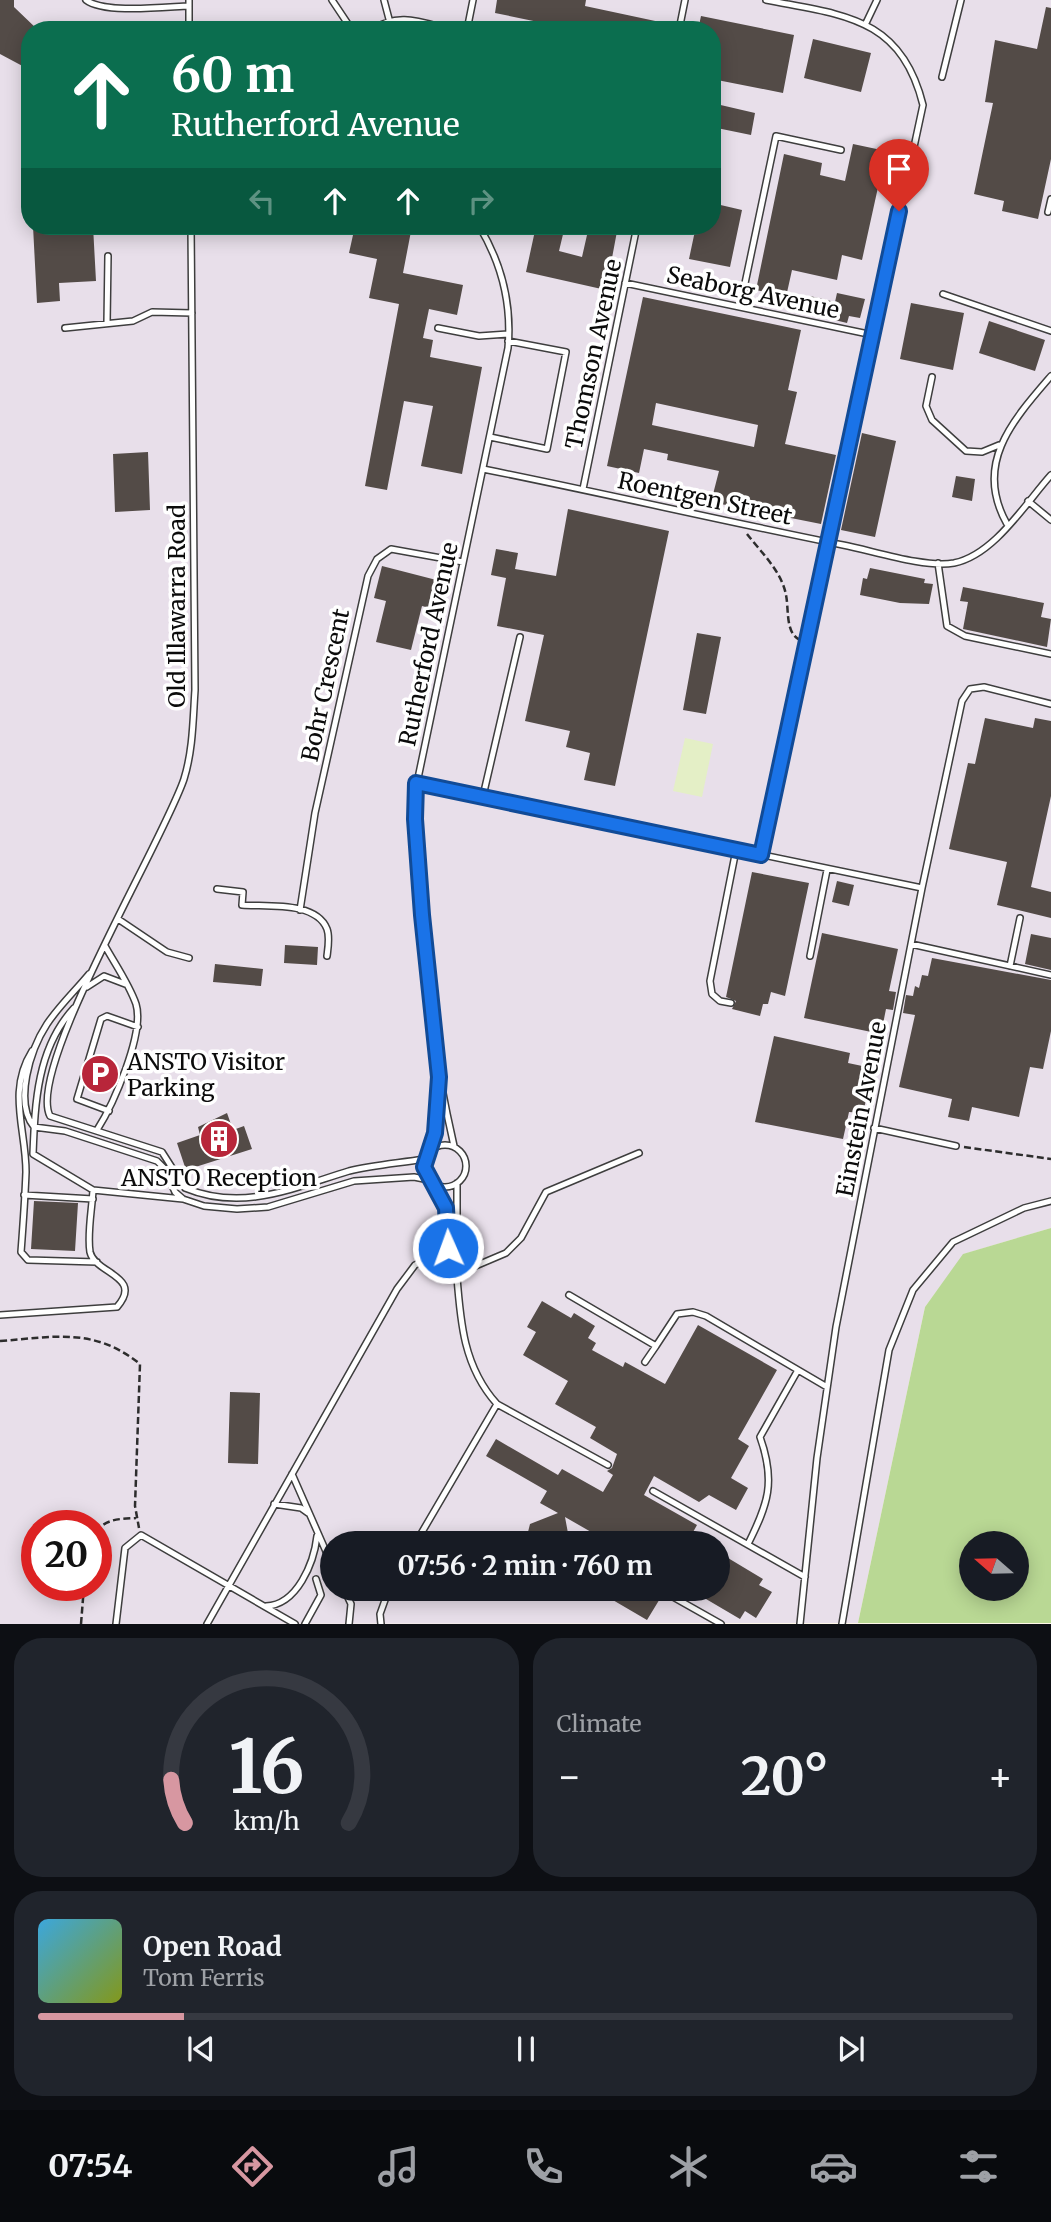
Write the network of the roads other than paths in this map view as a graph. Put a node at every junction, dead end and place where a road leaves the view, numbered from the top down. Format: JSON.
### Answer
{"nodes":[{"id":1,"x":86,"y":0,"type":"edge"},
{"id":2,"x":332,"y":0,"type":"edge"},
{"id":3,"x":384,"y":0,"type":"edge"},
{"id":4,"x":473,"y":0,"type":"edge"},
{"id":5,"x":685,"y":0,"type":"edge"},
{"id":6,"x":766,"y":0,"type":"edge"},
{"id":7,"x":877,"y":0,"type":"edge"},
{"id":8,"x":961,"y":0,"type":"edge"},
{"id":9,"x":189,"y":3,"type":"edge"},
{"id":10,"x":389,"y":19,"type":"junction"},
{"id":11,"x":189,"y":21,"type":"edge"},
{"id":12,"x":346,"y":21,"type":"edge"},
{"id":13,"x":386,"y":21,"type":"edge"},
{"id":14,"x":415,"y":21,"type":"edge"},
{"id":15,"x":469,"y":21,"type":"edge"},
{"id":16,"x":680,"y":21,"type":"edge"},
{"id":17,"x":866,"y":23,"type":"junction"},
{"id":18,"x":942,"y":77,"type":"dead end"},
{"id":19,"x":841,"y":150,"type":"dead end"},
{"id":20,"x":1051,"y":199,"type":"edge"},
{"id":21,"x":1048,"y":212,"type":"dead end"},
{"id":22,"x":191,"y":235,"type":"edge"},
{"id":23,"x":485,"y":235,"type":"edge"},
{"id":24,"x":635,"y":235,"type":"edge"},
{"id":25,"x":108,"y":256,"type":"dead end"},
{"id":26,"x":625,"y":283,"type":"junction"},
{"id":27,"x":943,"y":293,"type":"dead end"},
{"id":28,"x":740,"y":307,"type":"junction"},
{"id":29,"x":192,"y":313,"type":"junction"},
{"id":30,"x":107,"y":323,"type":"junction"},
{"id":31,"x":65,"y":328,"type":"dead end"},
{"id":32,"x":438,"y":328,"type":"dead end"},
{"id":33,"x":1051,"y":331,"type":"edge"},
{"id":34,"x":873,"y":335,"type":"junction"},
{"id":35,"x":508,"y":337,"type":"junction"},
{"id":36,"x":1051,"y":376,"type":"edge"},
{"id":37,"x":932,"y":377,"type":"dead end"},
{"id":38,"x":490,"y":436,"type":"junction"},
{"id":39,"x":999,"y":445,"type":"junction"},
{"id":40,"x":483,"y":469,"type":"junction"},
{"id":41,"x":1051,"y":475,"type":"edge"},
{"id":42,"x":583,"y":489,"type":"junction"},
{"id":43,"x":1028,"y":501,"type":"junction"},
{"id":44,"x":1051,"y":520,"type":"edge"},
{"id":45,"x":1007,"y":524,"type":"junction"},
{"id":46,"x":828,"y":542,"type":"junction"},
{"id":47,"x":463,"y":562,"type":"junction"},
{"id":48,"x":938,"y":563,"type":"junction"},
{"id":49,"x":520,"y":637,"type":"dead end"},
{"id":50,"x":1051,"y":654,"type":"edge"},
{"id":51,"x":1051,"y":704,"type":"edge"},
{"id":52,"x":416,"y":783,"type":"junction"},
{"id":53,"x":483,"y":796,"type":"junction"},
{"id":54,"x":736,"y":850,"type":"junction"},
{"id":55,"x":761,"y":855,"type":"junction"},
{"id":56,"x":827,"y":870,"type":"junction"},
{"id":57,"x":922,"y":888,"type":"junction"},
{"id":58,"x":217,"y":889,"type":"dead end"},
{"id":59,"x":300,"y":910,"type":"junction"},
{"id":60,"x":1020,"y":918,"type":"dead end"},
{"id":61,"x":118,"y":919,"type":"junction"},
{"id":62,"x":911,"y":944,"type":"junction"},
{"id":63,"x":105,"y":946,"type":"junction"},
{"id":64,"x":327,"y":956,"type":"dead end"},
{"id":65,"x":810,"y":956,"type":"dead end"},
{"id":66,"x":189,"y":958,"type":"dead end"},
{"id":67,"x":95,"y":966,"type":"junction"},
{"id":68,"x":1010,"y":966,"type":"junction"},
{"id":69,"x":1051,"y":975,"type":"edge"},
{"id":70,"x":127,"y":986,"type":"junction"},
{"id":71,"x":85,"y":989,"type":"junction"},
{"id":72,"x":78,"y":1003,"type":"junction"},
{"id":73,"x":731,"y":1003,"type":"dead end"},
{"id":74,"x":138,"y":1027,"type":"junction"},
{"id":75,"x":37,"y":1043,"type":"junction"},
{"id":76,"x":439,"y":1077,"type":"junction"},
{"id":77,"x":109,"y":1111,"type":"junction"},
{"id":78,"x":34,"y":1127,"type":"junction"},
{"id":79,"x":874,"y":1128,"type":"junction"},
{"id":80,"x":97,"y":1130,"type":"junction"},
{"id":81,"x":454,"y":1146,"type":"junction"},
{"id":82,"x":956,"y":1146,"type":"road end"},
{"id":83,"x":432,"y":1148,"type":"junction"},
{"id":84,"x":639,"y":1153,"type":"dead end"},
{"id":85,"x":424,"y":1159,"type":"junction"},
{"id":86,"x":431,"y":1182,"type":"junction"},
{"id":87,"x":457,"y":1183,"type":"junction"},
{"id":88,"x":93,"y":1190,"type":"junction"},
{"id":89,"x":24,"y":1195,"type":"junction"},
{"id":90,"x":93,"y":1199,"type":"junction"},
{"id":91,"x":183,"y":1199,"type":"junction"},
{"id":92,"x":1051,"y":1201,"type":"edge"},
{"id":93,"x":448,"y":1248,"type":"junction"},
{"id":94,"x":441,"y":1252,"type":"junction"},
{"id":95,"x":97,"y":1262,"type":"junction"},
{"id":96,"x":456,"y":1264,"type":"junction"},
{"id":97,"x":569,"y":1295,"type":"dead end"},
{"id":98,"x":0,"y":1315,"type":"edge"},
{"id":99,"x":656,"y":1346,"type":"junction"},
{"id":100,"x":645,"y":1362,"type":"dead end"},
{"id":101,"x":798,"y":1370,"type":"junction"},
{"id":102,"x":827,"y":1387,"type":"junction"},
{"id":103,"x":497,"y":1404,"type":"junction"},
{"id":104,"x":608,"y":1465,"type":"dead end"},
{"id":105,"x":292,"y":1474,"type":"junction"},
{"id":106,"x":653,"y":1491,"type":"dead end"},
{"id":107,"x":274,"y":1504,"type":"junction"},
{"id":108,"x":309,"y":1514,"type":"junction"},
{"id":109,"x":423,"y":1531,"type":"edge"},
{"id":110,"x":318,"y":1532,"type":"junction"},
{"id":111,"x":320,"y":1537,"type":"edge"},
{"id":112,"x":748,"y":1544,"type":"junction"},
{"id":113,"x":805,"y":1577,"type":"junction"},
{"id":114,"x":316,"y":1579,"type":"dead end"},
{"id":115,"x":229,"y":1585,"type":"junction"},
{"id":116,"x":350,"y":1601,"type":"edge"},
{"id":117,"x":385,"y":1601,"type":"edge"},
{"id":118,"x":681,"y":1601,"type":"edge"},
{"id":119,"x":265,"y":1606,"type":"junction"},
{"id":120,"x":116,"y":1623,"type":"edge"},
{"id":121,"x":207,"y":1623,"type":"edge"},
{"id":122,"x":295,"y":1623,"type":"edge"},
{"id":123,"x":305,"y":1623,"type":"edge"},
{"id":124,"x":349,"y":1623,"type":"edge"},
{"id":125,"x":381,"y":1623,"type":"edge"},
{"id":126,"x":721,"y":1623,"type":"edge"},
{"id":127,"x":800,"y":1623,"type":"edge"},
{"id":128,"x":842,"y":1623,"type":"edge"}],
"edges":[{"from":1,"to":9,"type":"lane"},
{"from":2,"to":12,"type":"lane"},
{"from":3,"to":10,"type":"lane"},
{"from":4,"to":15,"type":"lane"},
{"from":5,"to":16,"type":"lane"},
{"from":6,"to":17,"type":"lane"},
{"from":7,"to":17,"type":"lane"},
{"from":8,"to":18,"type":"lane"},
{"from":9,"to":11,"type":"lane"},
{"from":10,"to":13,"type":"lane"},
{"from":10,"to":14,"type":"lane"},
{"from":17,"to":34,"type":"lane"},
{"from":19,"to":28,"type":"lane"},
{"from":20,"to":21,"type":"lane"},
{"from":22,"to":29,"type":"lane","name":"Old Illawarra Road"},
{"from":23,"to":35,"type":"lane","name":"Rutherford Avenue"},
{"from":24,"to":26,"type":"lane","name":"Thomson Avenue"},
{"from":25,"to":30,"type":"lane"},
{"from":26,"to":28,"type":"lane","name":"Seaborg Avenue"},
{"from":26,"to":42,"type":"lane","name":"Thomson Avenue"},
{"from":27,"to":33,"type":"lane"},
{"from":28,"to":34,"type":"lane","name":"Seaborg Avenue"},
{"from":29,"to":30,"type":"lane"},
{"from":29,"to":61,"type":"lane","name":"Old Illawarra Road"},
{"from":30,"to":31,"type":"lane"},
{"from":32,"to":35,"type":"lane"},
{"from":34,"to":46,"type":"lane"},
{"from":35,"to":38,"type":"lane","name":"Rutherford Avenue"},
{"from":35,"to":38,"type":"lane"},
{"from":36,"to":39,"type":"lane"},
{"from":37,"to":39,"type":"lane"},
{"from":38,"to":40,"type":"lane","name":"Rutherford Avenue"},
{"from":39,"to":45,"type":"lane"},
{"from":40,"to":42,"type":"lane","name":"Roentgen Street"},
{"from":40,"to":47,"type":"lane","name":"Rutherford Avenue"},
{"from":41,"to":43,"type":"lane","name":"Roentgen Street"},
{"from":42,"to":46,"type":"lane","name":"Roentgen Street"},
{"from":43,"to":44,"type":"lane"},
{"from":43,"to":45,"type":"lane","name":"Roentgen Street"},
{"from":45,"to":48,"type":"lane","name":"Roentgen Street"},
{"from":46,"to":48,"type":"lane","name":"Roentgen Street"},
{"from":46,"to":55,"type":"lane"},
{"from":47,"to":52,"type":"lane","name":"Rutherford Avenue"},
{"from":47,"to":59,"type":"lane","name":"Bohr Crescent"},
{"from":48,"to":50,"type":"lane"},
{"from":49,"to":53,"type":"lane"},
{"from":51,"to":57,"type":"lane","name":"Einstein Avenue"},
{"from":52,"to":53,"type":"lane"},
{"from":52,"to":76,"type":"lane","name":"Rutherford Avenue"},
{"from":53,"to":54,"type":"lane"},
{"from":54,"to":55,"type":"lane"},
{"from":54,"to":73,"type":"lane"},
{"from":55,"to":56,"type":"lane"},
{"from":56,"to":57,"type":"lane"},
{"from":56,"to":65,"type":"lane"},
{"from":57,"to":62,"type":"lane","name":"Einstein Avenue"},
{"from":58,"to":59,"type":"lane"},
{"from":59,"to":64,"type":"lane"},
{"from":60,"to":68,"type":"lane"},
{"from":61,"to":63,"type":"lane","name":"Old Illawarra Road"},
{"from":61,"to":66,"type":"lane"},
{"from":62,"to":68,"type":"lane"},
{"from":62,"to":79,"type":"lane","name":"Einstein Avenue"},
{"from":63,"to":67,"type":"lane","name":"Old Illawarra Road"},
{"from":63,"to":70,"type":"lane"},
{"from":67,"to":71,"type":"lane"},
{"from":67,"to":75,"type":"lane"},
{"from":68,"to":69,"type":"lane"},
{"from":70,"to":71,"type":"lane"},
{"from":70,"to":74,"type":"lane"},
{"from":71,"to":72,"type":"lane"},
{"from":72,"to":78,"type":"lane"},
{"from":72,"to":80,"type":"lane"},
{"from":74,"to":77,"type":"lane"},
{"from":74,"to":77,"type":"lane"},
{"from":75,"to":78,"type":"lane"},
{"from":75,"to":89,"type":"lane"},
{"from":76,"to":81,"type":"lane","name":"Rutherford Avenue"},
{"from":76,"to":83,"type":"lane","name":"Rutherford Avenue"},
{"from":77,"to":80,"type":"lane"},
{"from":78,"to":88,"type":"lane"},
{"from":78,"to":91,"type":"lane"},
{"from":79,"to":82,"type":"lane"},
{"from":79,"to":102,"type":"lane","name":"Einstein Avenue"},
{"from":80,"to":85,"type":"lane"},
{"from":81,"to":83,"type":"lane"},
{"from":81,"to":87,"type":"lane"},
{"from":83,"to":85,"type":"lane"},
{"from":84,"to":96,"type":"lane"},
{"from":85,"to":86,"type":"lane"},
{"from":86,"to":87,"type":"lane"},
{"from":86,"to":91,"type":"lane"},
{"from":86,"to":93,"type":"lane"},
{"from":87,"to":93,"type":"lane"},
{"from":88,"to":90,"type":"lane"},
{"from":88,"to":91,"type":"lane"},
{"from":89,"to":90,"type":"lane"},
{"from":89,"to":95,"type":"lane"},
{"from":90,"to":95,"type":"lane"},
{"from":92,"to":128,"type":"lane"},
{"from":93,"to":94,"type":"lane"},
{"from":94,"to":96,"type":"lane"},
{"from":94,"to":105,"type":"lane"},
{"from":95,"to":98,"type":"lane"},
{"from":96,"to":103,"type":"lane"},
{"from":97,"to":99,"type":"lane"},
{"from":99,"to":100,"type":"lane"},
{"from":99,"to":101,"type":"lane"},
{"from":101,"to":102,"type":"lane"},
{"from":101,"to":112,"type":"lane"},
{"from":102,"to":113,"type":"lane","name":"Einstein Avenue"},
{"from":103,"to":104,"type":"lane"},
{"from":103,"to":109,"type":"lane"},
{"from":105,"to":107,"type":"lane"},
{"from":105,"to":108,"type":"lane"},
{"from":106,"to":112,"type":"lane"},
{"from":107,"to":108,"type":"lane"},
{"from":107,"to":115,"type":"lane"},
{"from":108,"to":110,"type":"lane"},
{"from":110,"to":111,"type":"lane"},
{"from":110,"to":119,"type":"lane"},
{"from":112,"to":113,"type":"lane"},
{"from":113,"to":127,"type":"lane","name":"Einstein Avenue"},
{"from":114,"to":123,"type":"lane"},
{"from":115,"to":119,"type":"lane"},
{"from":115,"to":120,"type":"lane"},
{"from":115,"to":121,"type":"lane"},
{"from":116,"to":124,"type":"lane"},
{"from":117,"to":125,"type":"lane"},
{"from":118,"to":126,"type":"lane"},
{"from":119,"to":122,"type":"lane"}]}
